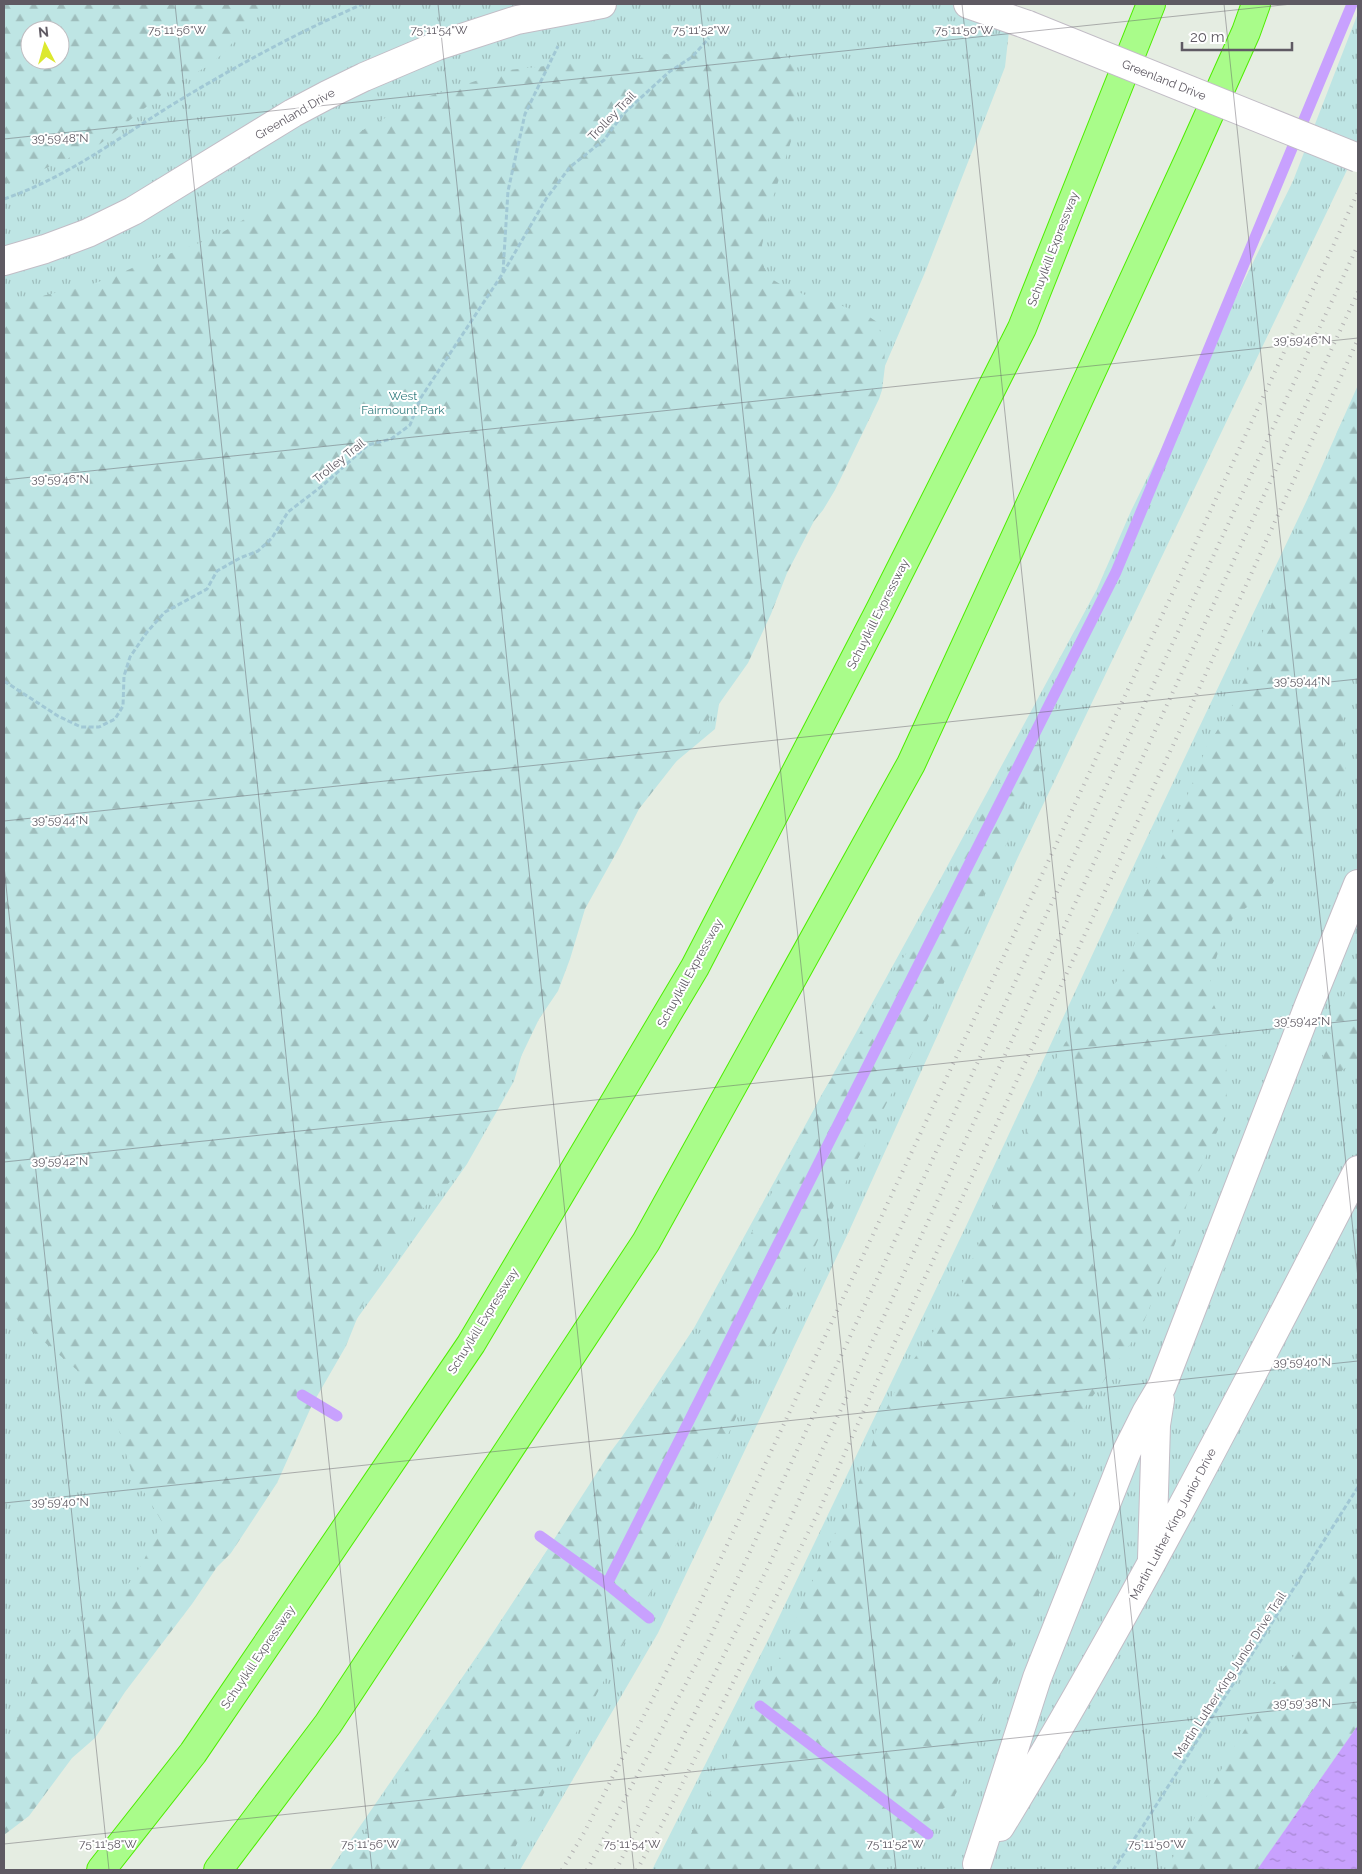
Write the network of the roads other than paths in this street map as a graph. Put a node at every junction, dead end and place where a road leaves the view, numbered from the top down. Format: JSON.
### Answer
{"nodes":[{"id":1,"x":602,"y":4,"type":"edge"},
{"id":2,"x":968,"y":4,"type":"edge"},
{"id":3,"x":1151,"y":4,"type":"edge"},
{"id":4,"x":1256,"y":4,"type":"edge"},
{"id":5,"x":1358,"y":158,"type":"edge"},
{"id":6,"x":4,"y":261,"type":"edge"},
{"id":7,"x":1358,"y":884,"type":"edge"},
{"id":8,"x":1358,"y":1170,"type":"edge"},
{"id":9,"x":1162,"y":1386,"type":"junction"},
{"id":10,"x":1152,"y":1564,"type":"junction"},
{"id":11,"x":975,"y":1867,"type":"edge"},
{"id":12,"x":101,"y":1870,"type":"edge"},
{"id":13,"x":218,"y":1870,"type":"edge"}],
"edges":[{"from":1,"to":6,"type":"main road","name":"Greenland Drive"},
{"from":2,"to":5,"type":"main road","name":"Greenland Drive","bridge":true},
{"from":3,"to":12,"type":"highway","name":"Schuylkill Expressway"},
{"from":4,"to":13,"type":"highway"},
{"from":7,"to":9,"type":"main road"},
{"from":8,"to":10,"type":"main road","name":"Martin Luther King Junior Drive"},
{"from":9,"to":10,"type":"main road"},
{"from":9,"to":11,"type":"main road"},
{"from":10,"to":11,"type":"main road","name":"Martin Luther King Junior Drive"}]}
